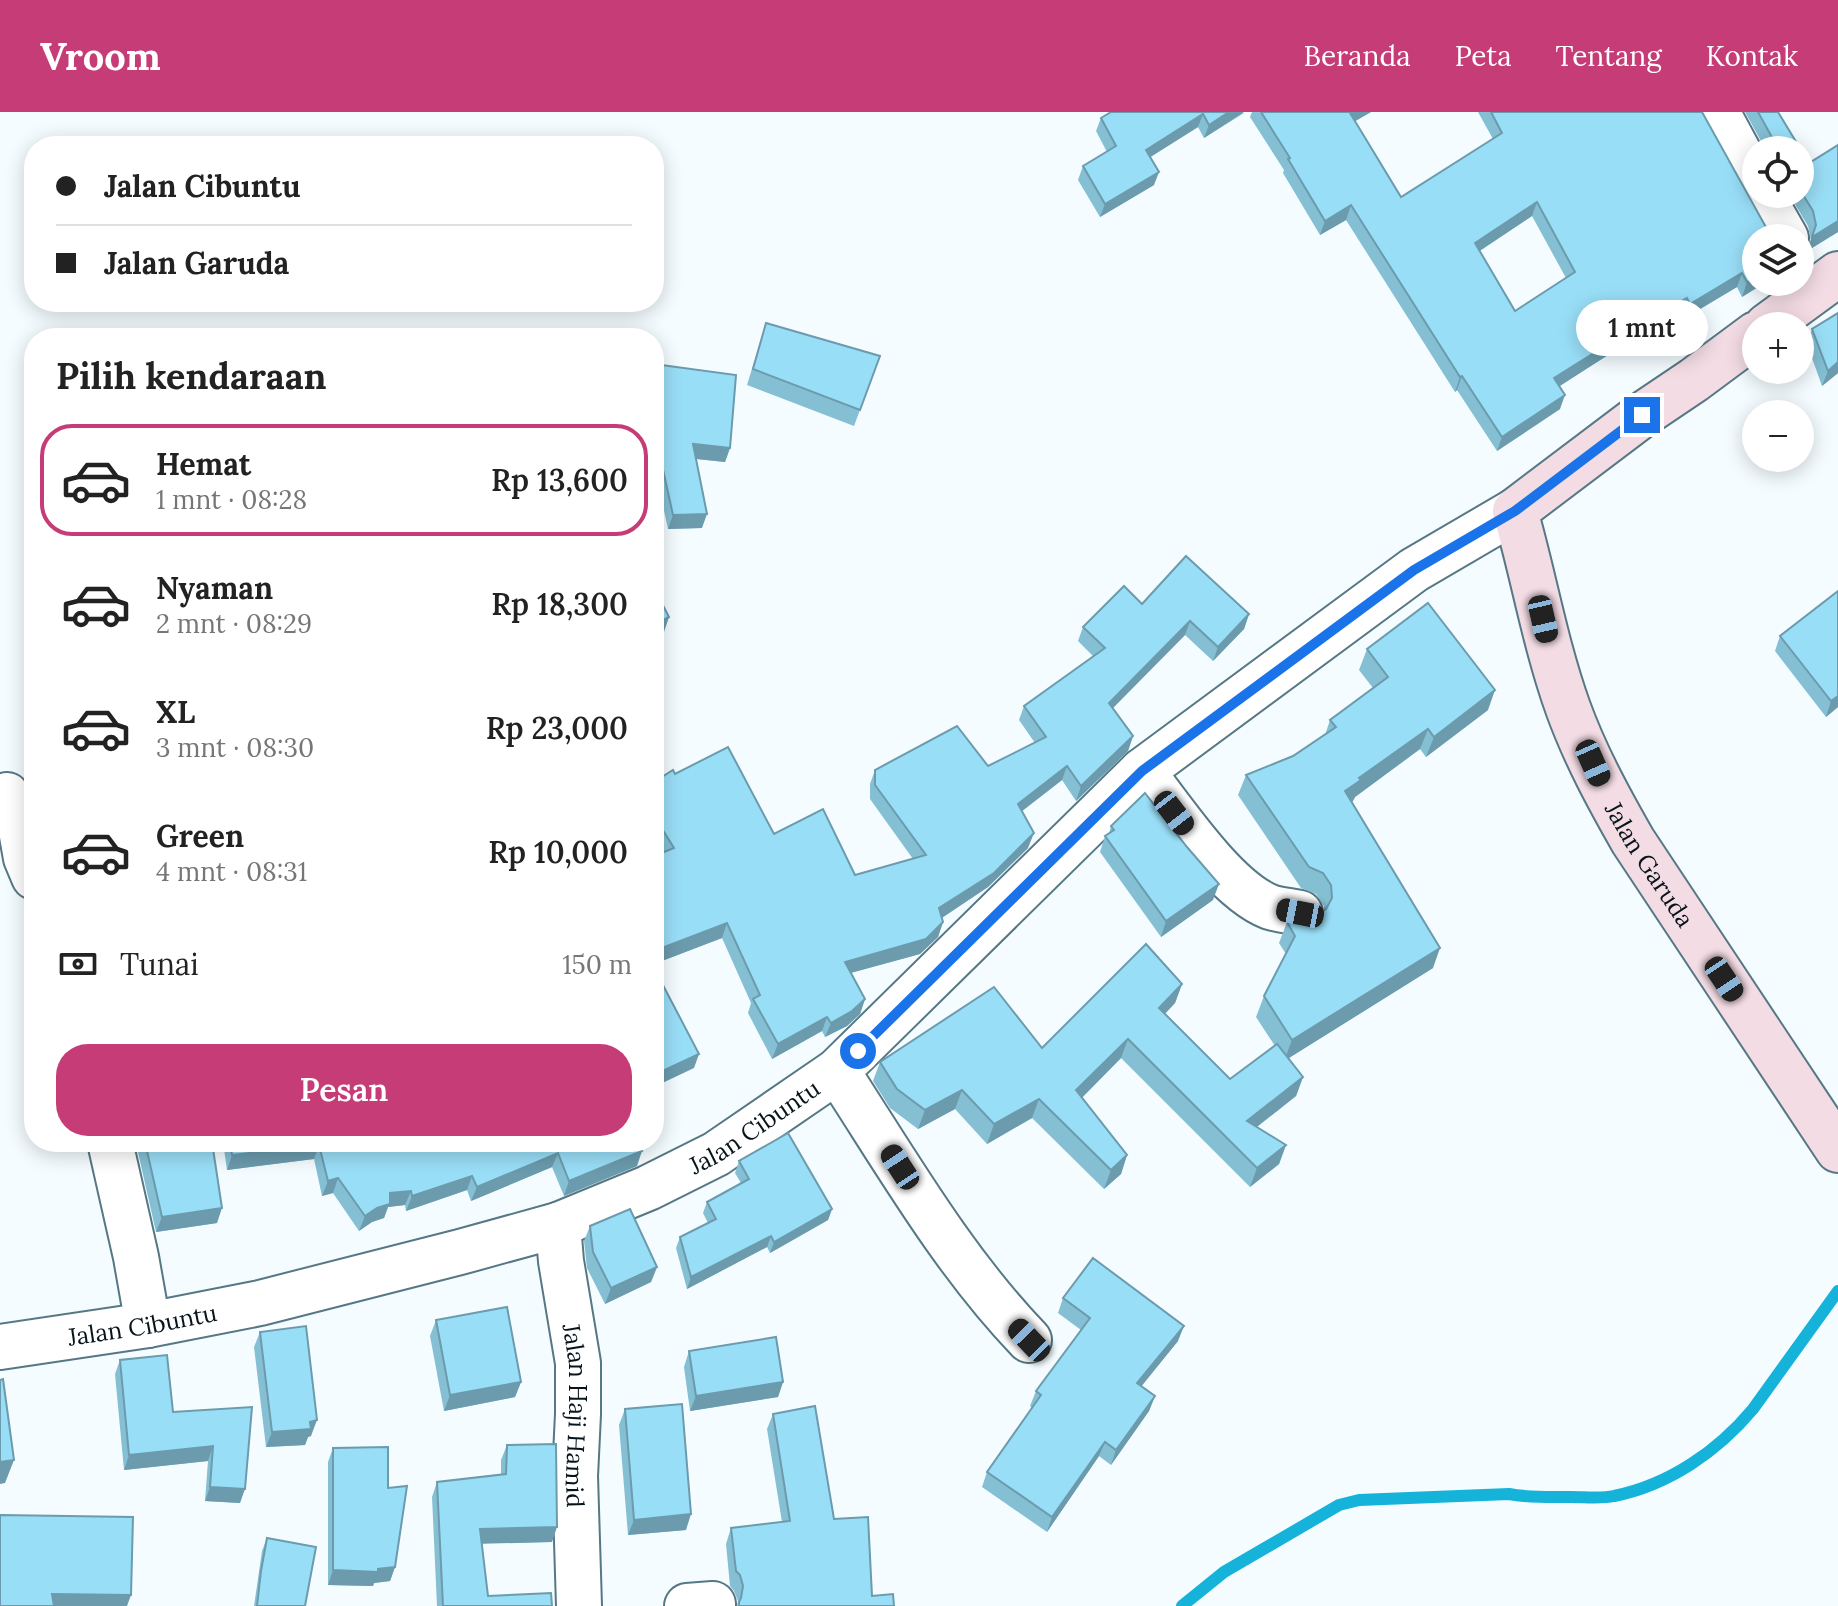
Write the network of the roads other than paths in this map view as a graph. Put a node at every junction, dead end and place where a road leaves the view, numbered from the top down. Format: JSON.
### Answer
{"nodes":[{"id":1,"x":1717,"y":112,"type":"edge"},
{"id":2,"x":1742,"y":158,"type":"edge"},
{"id":3,"x":1818,"y":274,"type":"edge"},
{"id":4,"x":1781,"y":312,"type":"edge"},
{"id":5,"x":1742,"y":344,"type":"edge"},
{"id":6,"x":1515,"y":511,"type":"junction"},
{"id":7,"x":1142,"y":771,"type":"junction"},
{"id":8,"x":7,"y":795,"type":"dead end"},
{"id":9,"x":24,"y":847,"type":"edge"},
{"id":10,"x":1300,"y":913,"type":"edge"},
{"id":11,"x":837,"y":1071,"type":"junction"},
{"id":12,"x":1838,"y":1150,"type":"edge"},
{"id":13,"x":112,"y":1152,"type":"edge"},
{"id":14,"x":558,"y":1225,"type":"junction"},
{"id":15,"x":148,"y":1325,"type":"junction"},
{"id":16,"x":1029,"y":1340,"type":"dead end"},
{"id":17,"x":0,"y":1347,"type":"edge"},
{"id":18,"x":579,"y":1606,"type":"edge"}],
"edges":[{"from":1,"to":2,"type":"street"},
{"from":3,"to":4,"type":"street"},
{"from":5,"to":6,"type":"street"},
{"from":6,"to":7,"type":"street","name":"Jalan Cibuntu"},
{"from":6,"to":12,"type":"street","name":"Jalan Garuda"},
{"from":7,"to":10,"type":"street"},
{"from":7,"to":11,"type":"street","name":"Jalan Cibuntu"},
{"from":8,"to":9,"type":"street"},
{"from":11,"to":14,"type":"street","name":"Jalan Cibuntu"},
{"from":11,"to":16,"type":"street"},
{"from":13,"to":15,"type":"street"},
{"from":14,"to":15,"type":"street","name":"Jalan Cibuntu"},
{"from":14,"to":18,"type":"street","name":"Jalan Haji Hamid"},
{"from":15,"to":17,"type":"street","name":"Jalan Cibuntu"}]}
